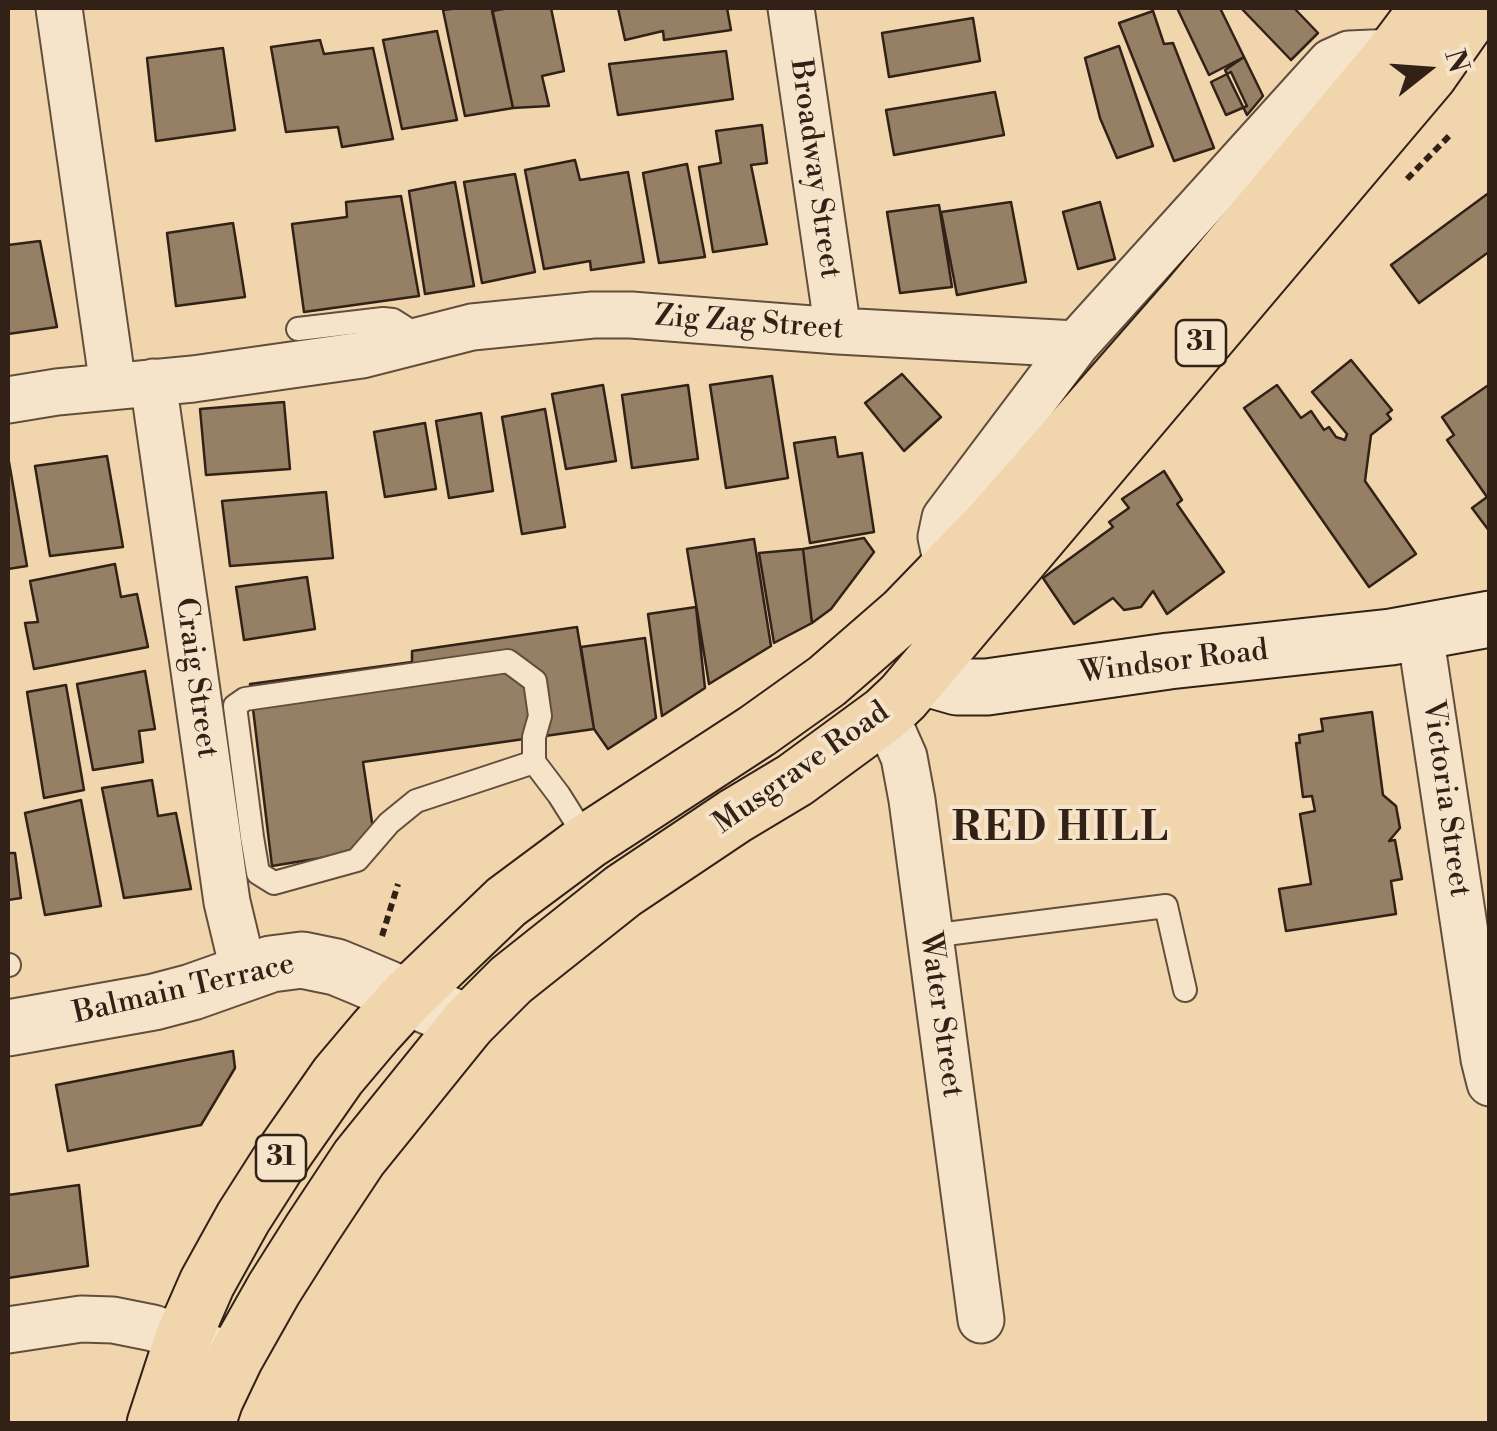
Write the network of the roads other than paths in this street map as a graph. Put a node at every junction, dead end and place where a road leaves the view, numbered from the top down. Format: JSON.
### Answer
{"nodes":[{"id":1,"x":59,"y":8,"type":"edge"},
{"id":2,"x":791,"y":8,"type":"edge"},
{"id":3,"x":1428,"y":8,"type":"edge"},
{"id":4,"x":1476,"y":8,"type":"edge"},
{"id":5,"x":1395,"y":52,"type":"junction"},
{"id":6,"x":298,"y":330,"type":"dead end"},
{"id":7,"x":838,"y":331,"type":"junction"},
{"id":8,"x":424,"y":339,"type":"junction"},
{"id":9,"x":1076,"y":344,"type":"junction"},
{"id":10,"x":133,"y":384,"type":"junction"},
{"id":11,"x":8,"y":400,"type":"edge"},
{"id":12,"x":948,"y":569,"type":"junction"},
{"id":13,"x":1490,"y":619,"type":"edge"},
{"id":14,"x":1420,"y":633,"type":"junction"},
{"id":15,"x":866,"y":647,"type":"junction"},
{"id":16,"x":904,"y":696,"type":"junction"},
{"id":17,"x":534,"y":762,"type":"junction"},
{"id":18,"x":588,"y":841,"type":"junction"},
{"id":19,"x":930,"y":936,"type":"junction"},
{"id":20,"x":244,"y":973,"type":"junction"},
{"id":21,"x":1185,"y":990,"type":"dead end"},
{"id":22,"x":408,"y":996,"type":"junction"},
{"id":23,"x":468,"y":1023,"type":"junction"},
{"id":24,"x":8,"y":1028,"type":"edge"},
{"id":25,"x":1490,"y":1083,"type":"edge"},
{"id":26,"x":981,"y":1320,"type":"dead end"},
{"id":27,"x":8,"y":1330,"type":"edge"},
{"id":28,"x":182,"y":1338,"type":"junction"},
{"id":29,"x":235,"y":1358,"type":"junction"},
{"id":30,"x":155,"y":1424,"type":"edge"},
{"id":31,"x":207,"y":1424,"type":"edge"}],
"edges":[{"from":1,"to":10,"type":"street","name":"Craig Street"},
{"from":2,"to":7,"type":"street","name":"Broadway Street"},
{"from":3,"to":5,"type":"main road","name":"Musgrave Road","number":"31"},
{"from":4,"to":16,"type":"main road","name":"Musgrave Road","number":"31"},
{"from":5,"to":9,"type":"street"},
{"from":5,"to":12,"type":"main road","name":"Musgrave Road","number":"31"},
{"from":6,"to":8,"type":"lane"},
{"from":7,"to":8,"type":"street","name":"Zig Zag Street"},
{"from":7,"to":9,"type":"street","name":"Zig Zag Street"},
{"from":8,"to":10,"type":"street","name":"Zig Zag Street"},
{"from":9,"to":12,"type":"street"},
{"from":10,"to":11,"type":"street","name":"Zig Zag Street"},
{"from":10,"to":20,"type":"street","name":"Craig Street"},
{"from":12,"to":15,"type":"main road","name":"Musgrave Road","number":"31"},
{"from":13,"to":14,"type":"main road","name":"Windsor Road"},
{"from":14,"to":16,"type":"main road","name":"Windsor Road"},
{"from":14,"to":25,"type":"street","name":"Victoria Street"},
{"from":15,"to":16,"type":"main road","name":"Windsor Road"},
{"from":15,"to":18,"type":"main road","name":"Musgrave Road","number":"31"},
{"from":16,"to":19,"type":"street","name":"Water Street"},
{"from":16,"to":23,"type":"main road","name":"Musgrave Road","number":"31"},
{"from":17,"to":17,"type":"lane"},
{"from":17,"to":18,"type":"lane"},
{"from":18,"to":22,"type":"main road","name":"Musgrave Road","number":"31"},
{"from":19,"to":21,"type":"lane"},
{"from":19,"to":26,"type":"street","name":"Water Street"},
{"from":20,"to":22,"type":"main road","name":"Balmain Terrace"},
{"from":20,"to":24,"type":"main road","name":"Balmain Terrace"},
{"from":22,"to":23,"type":"main road","name":"Balmain Terrace"},
{"from":22,"to":28,"type":"main road","name":"Musgrave Road","number":"31"},
{"from":23,"to":29,"type":"main road","name":"Musgrave Road","number":"31"},
{"from":27,"to":28,"type":"street"},
{"from":28,"to":29,"type":"street"},
{"from":28,"to":30,"type":"main road","name":"Musgrave Road","number":"31"},
{"from":29,"to":31,"type":"main road","name":"Musgrave Road","number":"31"}]}
